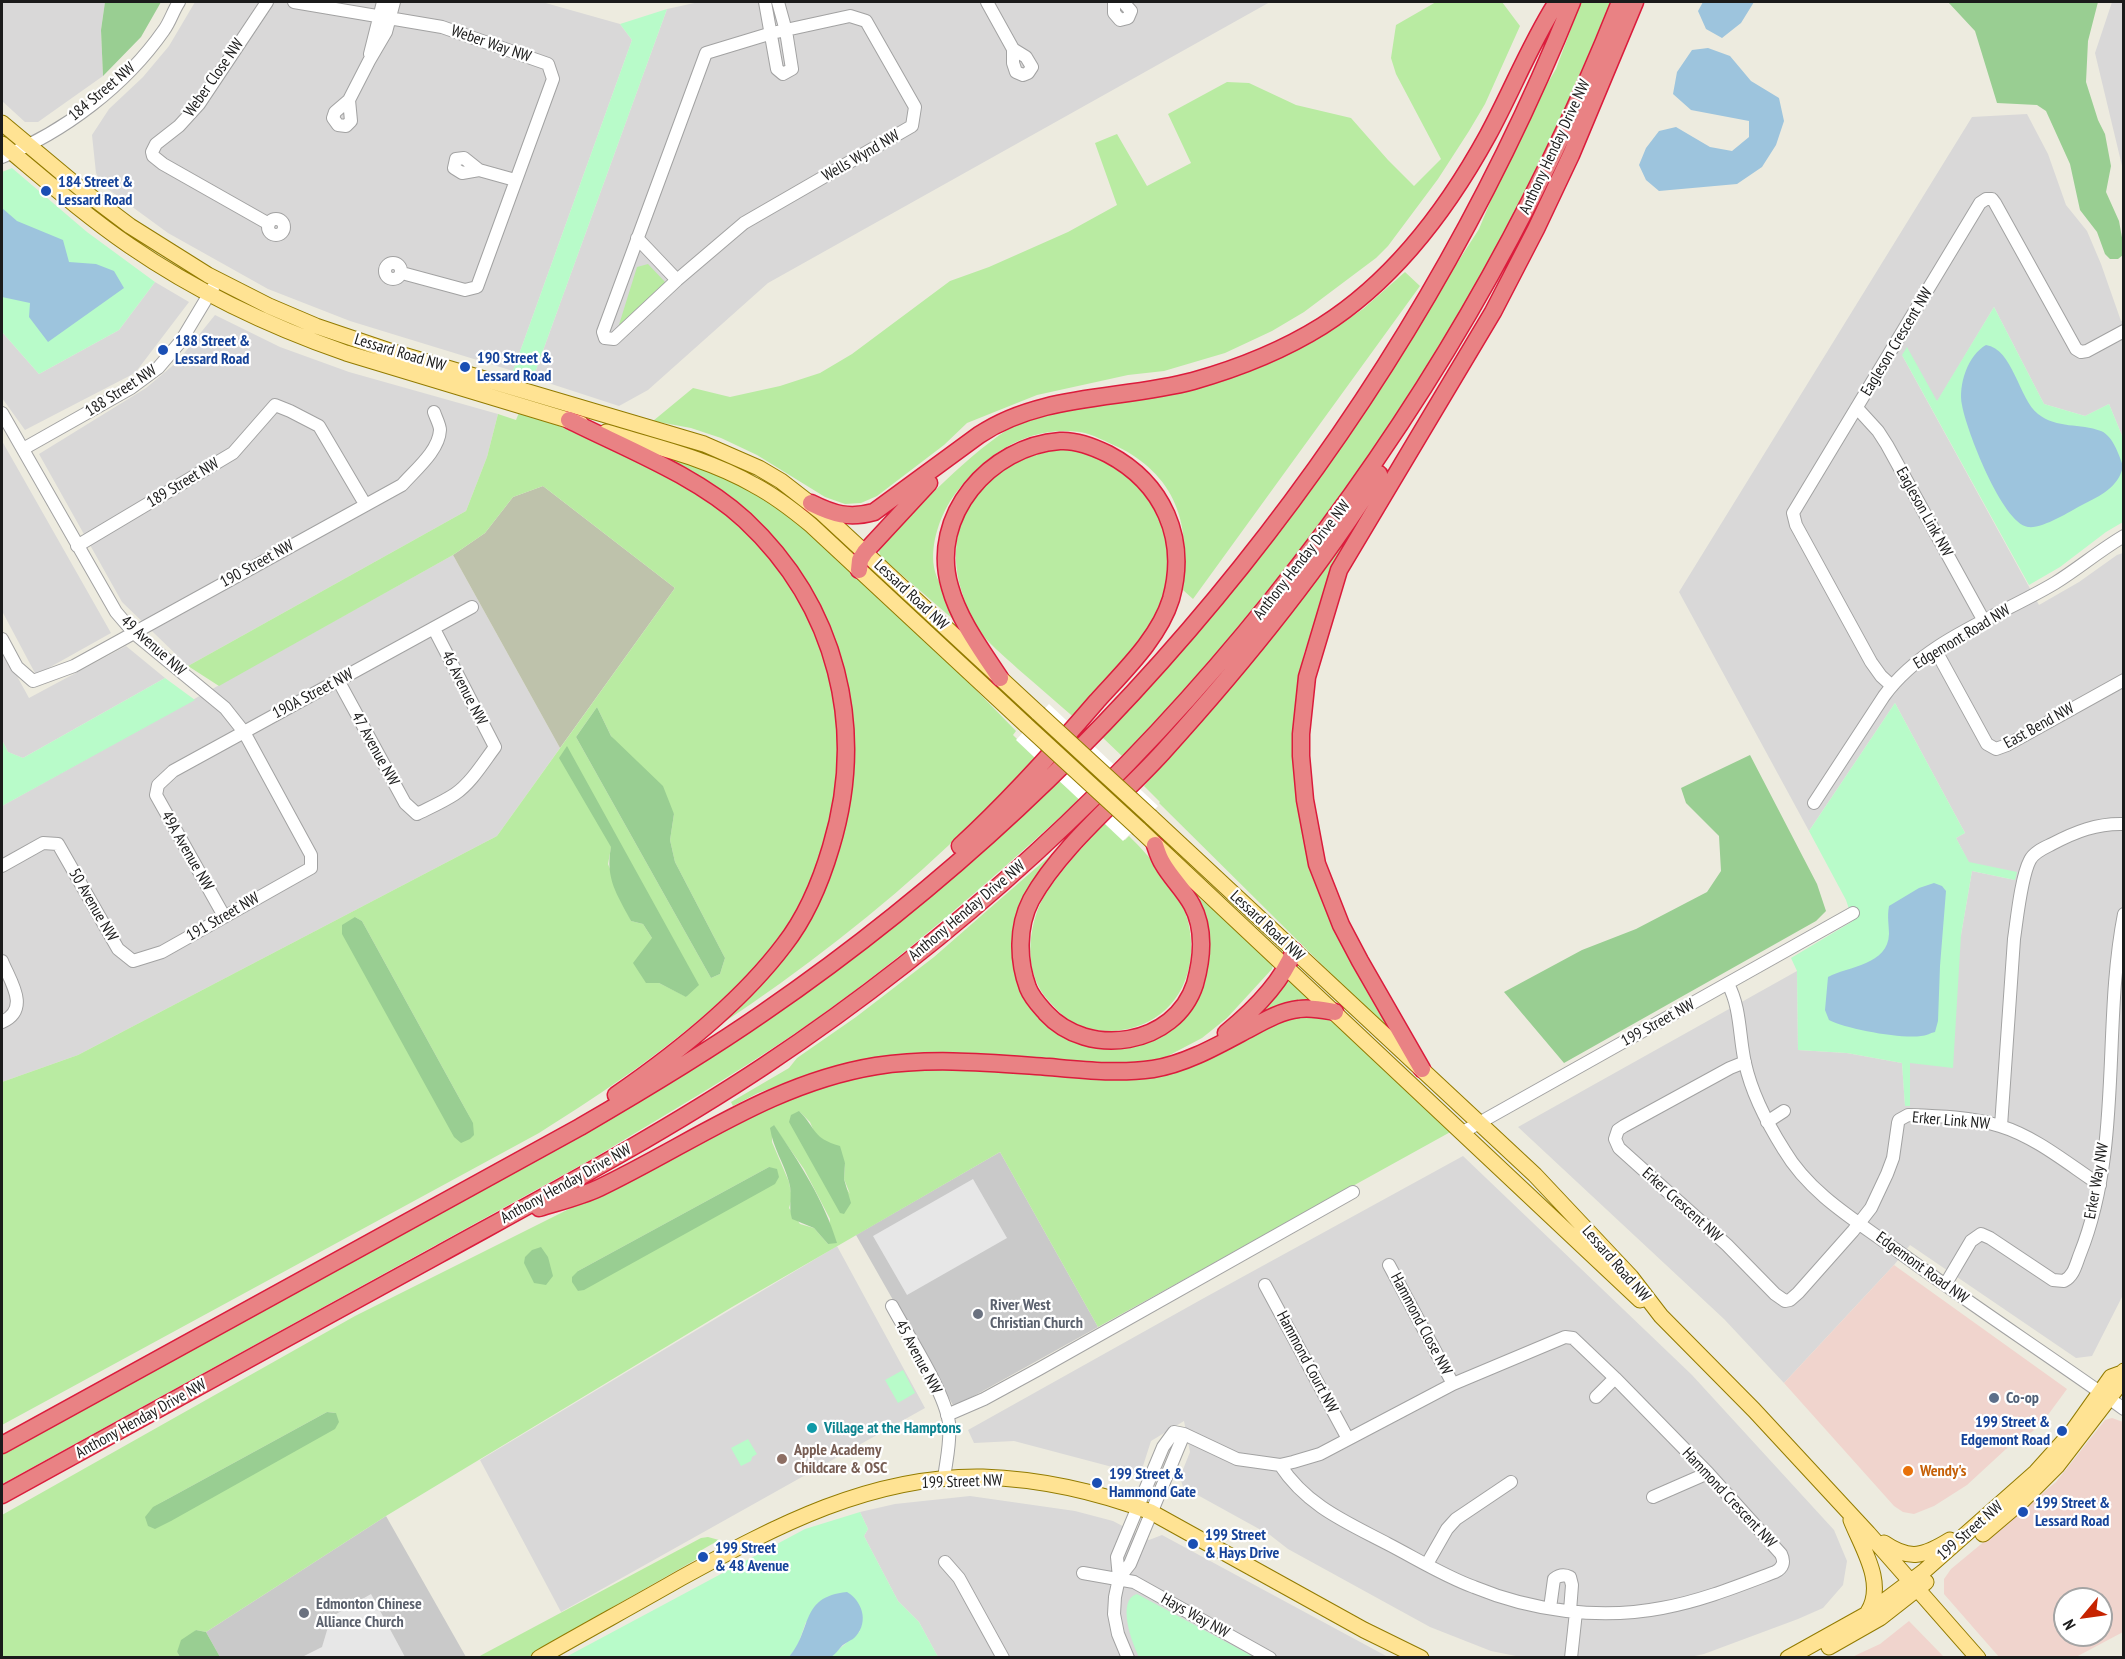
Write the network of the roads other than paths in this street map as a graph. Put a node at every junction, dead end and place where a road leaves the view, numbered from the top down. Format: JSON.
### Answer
{"nodes":[{"id":1,"x":179,"y":2,"type":"edge"},
{"id":2,"x":267,"y":2,"type":"edge"},
{"id":3,"x":294,"y":2,"type":"edge"},
{"id":4,"x":383,"y":2,"type":"edge"},
{"id":5,"x":394,"y":2,"type":"edge"},
{"id":6,"x":765,"y":2,"type":"edge"},
{"id":7,"x":778,"y":2,"type":"edge"},
{"id":8,"x":987,"y":2,"type":"edge"},
{"id":9,"x":1114,"y":2,"type":"edge"},
{"id":10,"x":1123,"y":2,"type":"edge"},
{"id":11,"x":1557,"y":2,"type":"edge"},
{"id":12,"x":1572,"y":2,"type":"edge"},
{"id":13,"x":1620,"y":2,"type":"edge"},
{"id":14,"x":1635,"y":2,"type":"edge"},
{"id":15,"x":384,"y":17,"type":"junction"},
{"id":16,"x":786,"y":31,"type":"junction"},
{"id":17,"x":772,"y":33,"type":"junction"},
{"id":18,"x":1013,"y":49,"type":"dead end"},
{"id":19,"x":349,"y":100,"type":"dead end"},
{"id":20,"x":2,"y":123,"type":"edge"},
{"id":21,"x":29,"y":146,"type":"junction"},
{"id":22,"x":5,"y":151,"type":"edge"},
{"id":23,"x":479,"y":170,"type":"dead end"},
{"id":24,"x":515,"y":180,"type":"junction"},
{"id":25,"x":269,"y":224,"type":"dead end"},
{"id":26,"x":637,"y":238,"type":"junction"},
{"id":27,"x":402,"y":273,"type":"dead end"},
{"id":28,"x":218,"y":280,"type":"junction"},
{"id":29,"x":677,"y":280,"type":"junction"},
{"id":30,"x":210,"y":294,"type":"junction"},
{"id":31,"x":2124,"y":331,"type":"edge"},
{"id":32,"x":1435,"y":371,"type":"junction"},
{"id":33,"x":1857,"y":408,"type":"junction"},
{"id":34,"x":434,"y":412,"type":"dead end"},
{"id":35,"x":2,"y":413,"type":"edge"},
{"id":36,"x":569,"y":420,"type":"junction"},
{"id":37,"x":963,"y":448,"type":"junction"},
{"id":38,"x":23,"y":449,"type":"junction"},
{"id":39,"x":365,"y":504,"type":"junction"},
{"id":40,"x":811,"y":504,"type":"junction"},
{"id":41,"x":2124,"y":536,"type":"edge"},
{"id":42,"x":77,"y":546,"type":"junction"},
{"id":43,"x":865,"y":552,"type":"junction"},
{"id":44,"x":859,"y":570,"type":"junction"},
{"id":45,"x":472,"y":607,"type":"dead end"},
{"id":46,"x":1984,"y":621,"type":"junction"},
{"id":47,"x":434,"y":629,"type":"junction"},
{"id":48,"x":134,"y":633,"type":"junction"},
{"id":49,"x":2,"y":639,"type":"edge"},
{"id":50,"x":1935,"y":649,"type":"junction"},
{"id":51,"x":1000,"y":678,"type":"junction"},
{"id":52,"x":338,"y":680,"type":"junction"},
{"id":53,"x":2124,"y":680,"type":"edge"},
{"id":54,"x":1892,"y":686,"type":"junction"},
{"id":55,"x":244,"y":732,"type":"junction"},
{"id":56,"x":158,"y":785,"type":"joint"},
{"id":57,"x":1814,"y":803,"type":"dead end"},
{"id":58,"x":417,"y":814,"type":"joint"},
{"id":59,"x":2124,"y":824,"type":"edge"},
{"id":60,"x":1155,"y":845,"type":"junction"},
{"id":61,"x":2,"y":866,"type":"edge"},
{"id":62,"x":311,"y":868,"type":"joint"},
{"id":63,"x":1853,"y":913,"type":"dead end"},
{"id":64,"x":2124,"y":914,"type":"edge"},
{"id":65,"x":224,"y":916,"type":"junction"},
{"id":66,"x":1294,"y":951,"type":"junction"},
{"id":67,"x":2,"y":961,"type":"edge"},
{"id":68,"x":133,"y":961,"type":"joint"},
{"id":69,"x":828,"y":966,"type":"junction"},
{"id":70,"x":1287,"y":968,"type":"junction"},
{"id":71,"x":1728,"y":984,"type":"junction"},
{"id":72,"x":1335,"y":1012,"type":"junction"},
{"id":73,"x":3,"y":1021,"type":"edge"},
{"id":74,"x":1196,"y":1055,"type":"junction"},
{"id":75,"x":1745,"y":1062,"type":"junction"},
{"id":76,"x":1422,"y":1069,"type":"junction"},
{"id":77,"x":1784,"y":1111,"type":"dead end"},
{"id":78,"x":1767,"y":1122,"type":"junction"},
{"id":79,"x":1480,"y":1123,"type":"junction"},
{"id":80,"x":2001,"y":1126,"type":"junction"},
{"id":81,"x":1462,"y":1132,"type":"junction"},
{"id":82,"x":515,"y":1163,"type":"junction"},
{"id":83,"x":2100,"y":1185,"type":"junction"},
{"id":84,"x":1353,"y":1192,"type":"dead end"},
{"id":85,"x":498,"y":1222,"type":"junction"},
{"id":86,"x":1860,"y":1223,"type":"junction"},
{"id":87,"x":1389,"y":1264,"type":"dead end"},
{"id":88,"x":1265,"y":1285,"type":"dead end"},
{"id":89,"x":1945,"y":1285,"type":"junction"},
{"id":90,"x":892,"y":1306,"type":"dead end"},
{"id":91,"x":1661,"y":1316,"type":"junction"},
{"id":92,"x":2123,"y":1372,"type":"edge"},
{"id":93,"x":1615,"y":1378,"type":"junction"},
{"id":94,"x":1454,"y":1384,"type":"junction"},
{"id":95,"x":2105,"y":1395,"type":"junction"},
{"id":96,"x":1596,"y":1397,"type":"dead end"},
{"id":97,"x":2124,"y":1409,"type":"edge"},
{"id":98,"x":947,"y":1415,"type":"junction"},
{"id":99,"x":1348,"y":1439,"type":"junction"},
{"id":100,"x":2,"y":1445,"type":"edge"},
{"id":101,"x":1280,"y":1465,"type":"junction"},
{"id":102,"x":1708,"y":1473,"type":"junction"},
{"id":103,"x":944,"y":1479,"type":"junction"},
{"id":104,"x":1511,"y":1482,"type":"dead end"},
{"id":105,"x":2,"y":1495,"type":"edge"},
{"id":106,"x":1653,"y":1497,"type":"dead end"},
{"id":107,"x":1144,"y":1509,"type":"junction"},
{"id":108,"x":1848,"y":1511,"type":"junction"},
{"id":109,"x":1981,"y":1522,"type":"junction"},
{"id":110,"x":1868,"y":1533,"type":"junction"},
{"id":111,"x":945,"y":1562,"type":"dead end"},
{"id":112,"x":1427,"y":1564,"type":"junction"},
{"id":113,"x":1083,"y":1573,"type":"dead end"},
{"id":114,"x":1119,"y":1578,"type":"junction"},
{"id":115,"x":1915,"y":1585,"type":"junction"},
{"id":116,"x":1550,"y":1608,"type":"junction"},
{"id":117,"x":1573,"y":1611,"type":"junction"},
{"id":118,"x":1867,"y":1614,"type":"junction"},
{"id":119,"x":1978,"y":1657,"type":"edge"},
{"id":120,"x":539,"y":1658,"type":"edge"},
{"id":121,"x":1003,"y":1658,"type":"edge"},
{"id":122,"x":1128,"y":1658,"type":"edge"},
{"id":123,"x":1270,"y":1658,"type":"edge"},
{"id":124,"x":1421,"y":1658,"type":"edge"},
{"id":125,"x":1571,"y":1658,"type":"edge"},
{"id":126,"x":1788,"y":1658,"type":"edge"},
{"id":127,"x":1807,"y":1658,"type":"edge"}],
"edges":[{"from":1,"to":21,"type":"street","name":"184 Street NW"},
{"from":2,"to":25,"type":"street","name":"Weber Close NW"},
{"from":3,"to":15,"type":"street"},
{"from":4,"to":15,"type":"street"},
{"from":5,"to":15,"type":"street"},
{"from":6,"to":17,"type":"street"},
{"from":7,"to":16,"type":"street"},
{"from":8,"to":18,"type":"street"},
{"from":9,"to":10,"type":"street"},
{"from":11,"to":37,"type":"highway"},
{"from":12,"to":69,"type":"highway"},
{"from":13,"to":32,"type":"highway","name":"Anthony Henday Drive NW"},
{"from":14,"to":76,"type":"highway"},
{"from":15,"to":19,"type":"street"},
{"from":15,"to":24,"type":"street","name":"Weber Way NW"},
{"from":16,"to":17,"type":"street","name":"Wells Wynd NW"},
{"from":16,"to":17,"type":"street"},
{"from":16,"to":29,"type":"street","name":"Wells Wynd NW"},
{"from":17,"to":26,"type":"street","name":"Wells Wynd NW"},
{"from":20,"to":21,"type":"main road","name":"Lessard Road NW"},
{"from":21,"to":22,"type":"street","name":"184 Street NW"},
{"from":21,"to":28,"type":"main road","name":"Lessard Road NW"},
{"from":22,"to":30,"type":"main road","name":"Lessard Road NW"},
{"from":23,"to":24,"type":"street"},
{"from":24,"to":27,"type":"street","name":"Weber Way NW"},
{"from":26,"to":29,"type":"street"},
{"from":26,"to":29,"type":"street","name":"Wells Wynd NW"},
{"from":28,"to":30,"type":"street","name":"188 Street NW"},
{"from":28,"to":40,"type":"main road","name":"Lessard Road NW"},
{"from":30,"to":36,"type":"main road","name":"Lessard Road NW"},
{"from":30,"to":38,"type":"street","name":"188 Street NW"},
{"from":31,"to":33,"type":"street","name":"Eagleson Crescent NW"},
{"from":32,"to":60,"type":"highway"},
{"from":32,"to":85,"type":"highway","name":"Anthony Henday Drive NW"},
{"from":33,"to":46,"type":"street","name":"Eagleson Link NW"},
{"from":33,"to":54,"type":"street","name":"Eagleson Crescent NW"},
{"from":34,"to":39,"type":"street","name":"190 Street NW"},
{"from":35,"to":38,"type":"street","name":"49 Avenue NW"},
{"from":36,"to":44,"type":"main road","name":"Lessard Road NW"},
{"from":36,"to":82,"type":"highway"},
{"from":37,"to":40,"type":"highway"},
{"from":37,"to":43,"type":"highway"},
{"from":38,"to":42,"type":"street","name":"49 Avenue NW"},
{"from":39,"to":42,"type":"street","name":"189 Street NW"},
{"from":39,"to":48,"type":"street","name":"190 Street NW"},
{"from":40,"to":43,"type":"main road","name":"Lessard Road NW"},
{"from":41,"to":46,"type":"street","name":"Edgemont Road NW"},
{"from":42,"to":48,"type":"street","name":"49 Avenue NW"},
{"from":43,"to":44,"type":"highway"},
{"from":43,"to":51,"type":"main road","name":"Lessard Road NW"},
{"from":44,"to":60,"type":"main road","name":"Lessard Road NW","bridge":true},
{"from":45,"to":47,"type":"street","name":"190A Street NW"},
{"from":46,"to":50,"type":"street","name":"Edgemont Road NW"},
{"from":47,"to":52,"type":"street","name":"190A Street NW"},
{"from":47,"to":58,"type":"street","name":"46 Avenue NW"},
{"from":48,"to":49,"type":"street","name":"190 Street NW"},
{"from":48,"to":55,"type":"street","name":"49 Avenue NW"},
{"from":50,"to":53,"type":"street","name":"East Bend NW"},
{"from":50,"to":54,"type":"street","name":"Edgemont Road NW"},
{"from":51,"to":66,"type":"main road","name":"Lessard Road NW","bridge":true},
{"from":51,"to":69,"type":"highway"},
{"from":52,"to":55,"type":"street","name":"190A Street NW"},
{"from":52,"to":58,"type":"street","name":"47 Avenue NW"},
{"from":54,"to":57,"type":"street","name":"Edgemont Road NW"},
{"from":55,"to":56,"type":"street","name":"190A Street NW"},
{"from":55,"to":62,"type":"street","name":"49 Avenue NW"},
{"from":56,"to":65,"type":"street","name":"49A Avenue NW"},
{"from":59,"to":80,"type":"street"},
{"from":60,"to":70,"type":"main road","name":"Lessard Road NW"},
{"from":61,"to":68,"type":"street","name":"50 Avenue NW"},
{"from":62,"to":65,"type":"street","name":"191 Street NW"},
{"from":63,"to":71,"type":"street","name":"199 Street NW"},
{"from":64,"to":83,"type":"street","name":"Erker Way NW"},
{"from":65,"to":68,"type":"street","name":"191 Street NW"},
{"from":66,"to":70,"type":"highway"},
{"from":66,"to":76,"type":"main road","name":"Lessard Road NW"},
{"from":67,"to":73,"type":"street"},
{"from":69,"to":82,"type":"highway"},
{"from":70,"to":72,"type":"main road","name":"Lessard Road NW"},
{"from":70,"to":74,"type":"highway"},
{"from":71,"to":75,"type":"street","name":"Edgemont Road NW"},
{"from":71,"to":79,"type":"street","name":"199 Street NW"},
{"from":72,"to":74,"type":"highway"},
{"from":72,"to":81,"type":"main road","name":"Lessard Road NW"},
{"from":74,"to":85,"type":"highway"},
{"from":75,"to":78,"type":"street","name":"Edgemont Road NW"},
{"from":75,"to":86,"type":"street","name":"Erker Crescent NW"},
{"from":76,"to":79,"type":"main road","name":"Lessard Road NW"},
{"from":77,"to":78,"type":"street"},
{"from":78,"to":86,"type":"street","name":"Edgemont Road NW"},
{"from":79,"to":81,"type":"street","name":"199 Street NW"},
{"from":79,"to":91,"type":"main road","name":"Lessard Road NW"},
{"from":80,"to":83,"type":"street","name":"Erker Link NW"},
{"from":80,"to":86,"type":"street","name":"Erker Link NW"},
{"from":81,"to":91,"type":"main road","name":"Lessard Road NW"},
{"from":82,"to":100,"type":"highway"},
{"from":83,"to":89,"type":"street","name":"Erker Way NW"},
{"from":84,"to":98,"type":"street"},
{"from":85,"to":105,"type":"highway","name":"Anthony Henday Drive NW"},
{"from":86,"to":89,"type":"street","name":"Edgemont Road NW"},
{"from":87,"to":94,"type":"street","name":"Hammond Close NW"},
{"from":88,"to":99,"type":"street","name":"Hammond Court NW"},
{"from":89,"to":95,"type":"street","name":"Edgemont Road NW"},
{"from":90,"to":98,"type":"street","name":"45 Avenue NW"},
{"from":91,"to":108,"type":"main road","name":"Lessard Road NW"},
{"from":92,"to":95,"type":"main road","name":"199 Street NW"},
{"from":93,"to":94,"type":"street","name":"Hammond Crescent NW"},
{"from":93,"to":96,"type":"street"},
{"from":93,"to":102,"type":"street","name":"Hammond Crescent NW"},
{"from":94,"to":99,"type":"street","name":"Hammond Crescent NW"},
{"from":95,"to":97,"type":"street","name":"Edgemont Road NW"},
{"from":95,"to":109,"type":"main road","name":"199 Street NW"},
{"from":95,"to":115,"type":"main road","name":"199 Street NW"},
{"from":98,"to":103,"type":"street","name":"45 Avenue NW"},
{"from":99,"to":101,"type":"street","name":"Hammond Crescent NW"},
{"from":101,"to":107,"type":"street","name":"Hammond Crescent NW"},
{"from":101,"to":112,"type":"street","name":"Hammond Crescent NW"},
{"from":102,"to":106,"type":"street"},
{"from":102,"to":117,"type":"street","name":"Hammond Crescent NW"},
{"from":103,"to":107,"type":"main road","name":"199 Street NW"},
{"from":103,"to":120,"type":"main road","name":"199 Street NW"},
{"from":104,"to":112,"type":"street"},
{"from":107,"to":114,"type":"street"},
{"from":107,"to":124,"type":"main road","name":"199 Street NW"},
{"from":108,"to":110,"type":"main road","name":"Lessard Road NW"},
{"from":108,"to":118,"type":"main road"},
{"from":109,"to":110,"type":"main road"},
{"from":109,"to":115,"type":"main road","name":"199 Street NW"},
{"from":110,"to":115,"type":"main road","name":"Lessard Road NW"},
{"from":111,"to":121,"type":"street"},
{"from":112,"to":116,"type":"street","name":"Hammond Crescent NW"},
{"from":113,"to":114,"type":"street","name":"Hays Way NW"},
{"from":114,"to":122,"type":"street"},
{"from":114,"to":123,"type":"street","name":"Hays Way NW"},
{"from":115,"to":118,"type":"main road","name":"199 Street NW"},
{"from":115,"to":119,"type":"main road","name":"Lessard Road NW"},
{"from":115,"to":127,"type":"main road","name":"199 Street NW"},
{"from":116,"to":117,"type":"street","name":"Hammond Crescent NW"},
{"from":116,"to":117,"type":"street"},
{"from":117,"to":125,"type":"street"},
{"from":118,"to":126,"type":"main road","name":"199 Street NW"}]}
